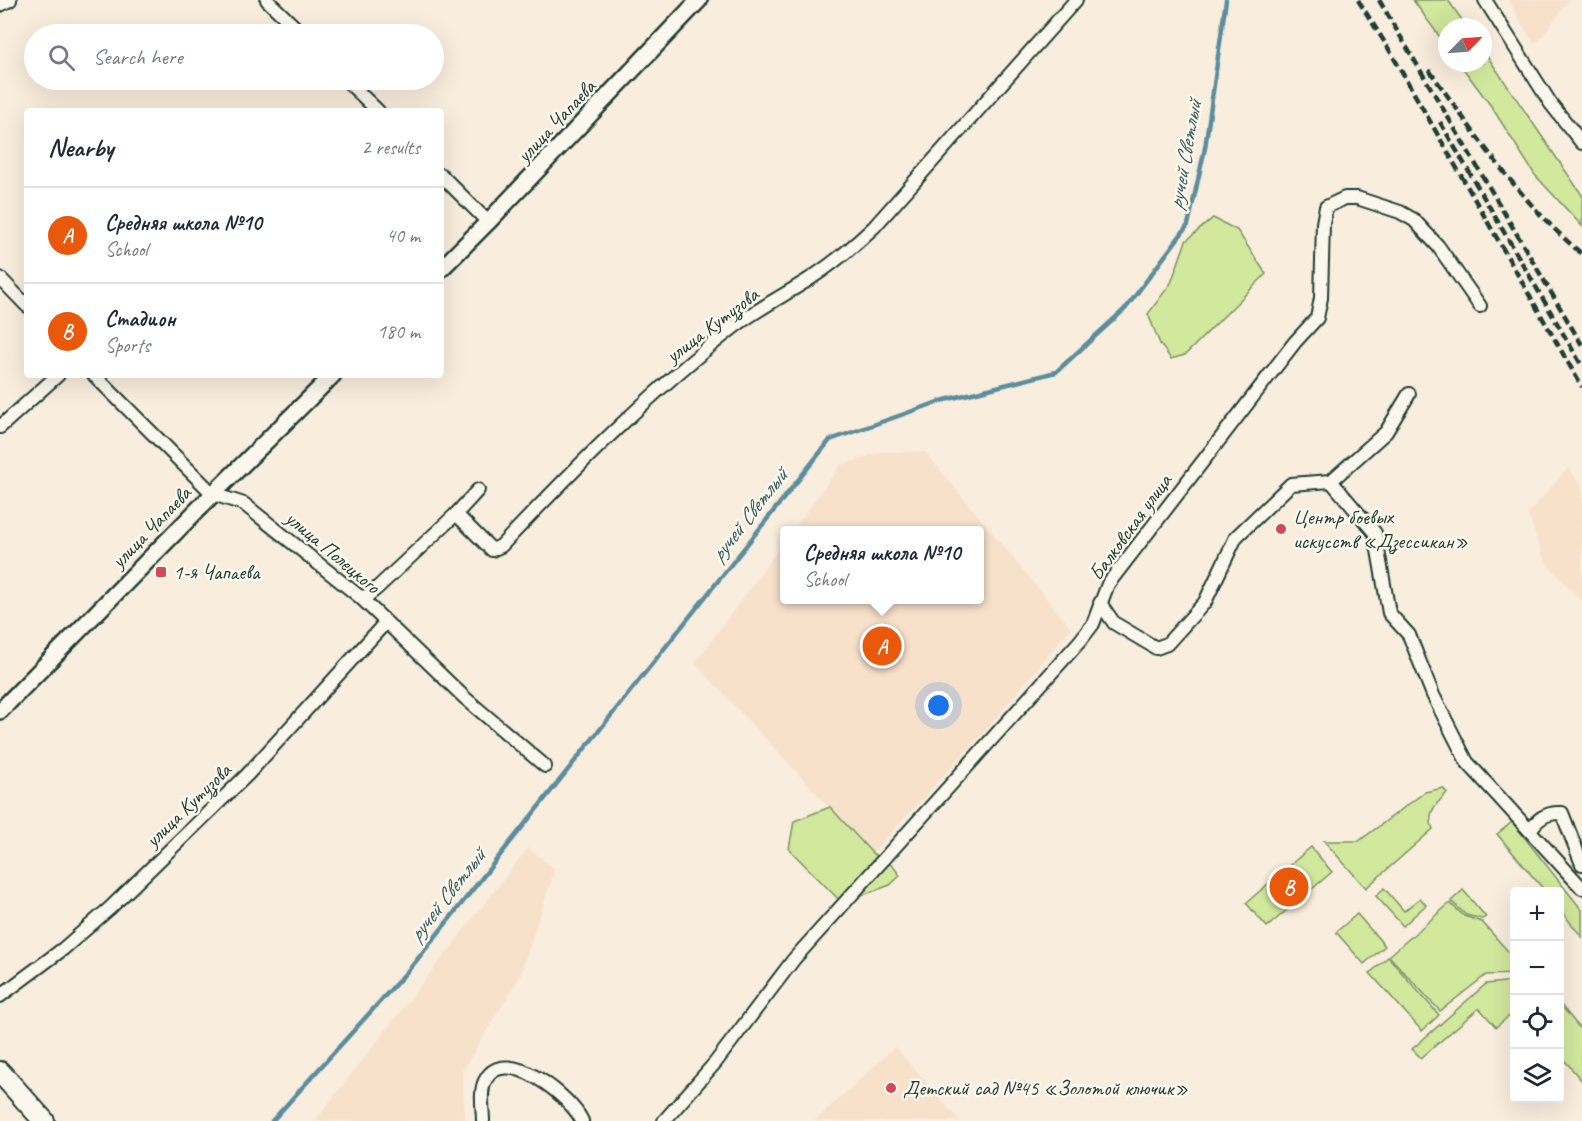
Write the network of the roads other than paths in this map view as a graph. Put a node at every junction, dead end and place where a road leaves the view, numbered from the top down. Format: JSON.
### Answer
{"nodes":[{"id":1,"x":10,"y":0,"type":"edge"},
{"id":2,"x":267,"y":0,"type":"edge"},
{"id":3,"x":699,"y":0,"type":"edge"},
{"id":4,"x":1076,"y":0,"type":"edge"},
{"id":5,"x":1485,"y":0,"type":"edge"},
{"id":6,"x":0,"y":5,"type":"edge"},
{"id":7,"x":292,"y":24,"type":"edge"},
{"id":8,"x":356,"y":90,"type":"edge"},
{"id":9,"x":375,"y":108,"type":"edge"},
{"id":10,"x":1582,"y":143,"type":"edge"},
{"id":11,"x":444,"y":178,"type":"edge"},
{"id":12,"x":488,"y":222,"type":"junction"},
{"id":13,"x":444,"y":266,"type":"edge"},
{"id":14,"x":0,"y":278,"type":"edge"},
{"id":15,"x":24,"y":303,"type":"edge"},
{"id":16,"x":1480,"y":306,"type":"dead end"},
{"id":17,"x":55,"y":378,"type":"edge"},
{"id":18,"x":97,"y":378,"type":"edge"},
{"id":19,"x":330,"y":378,"type":"edge"},
{"id":20,"x":1409,"y":394,"type":"dead end"},
{"id":21,"x":0,"y":427,"type":"edge"},
{"id":22,"x":1331,"y":481,"type":"junction"},
{"id":23,"x":478,"y":490,"type":"dead end"},
{"id":24,"x":213,"y":494,"type":"junction"},
{"id":25,"x":456,"y":514,"type":"junction"},
{"id":26,"x":360,"y":597,"type":"junction"},
{"id":27,"x":1100,"y":603,"type":"junction"},
{"id":28,"x":385,"y":623,"type":"junction"},
{"id":29,"x":0,"y":711,"type":"edge"},
{"id":30,"x":545,"y":766,"type":"dead end"},
{"id":31,"x":1530,"y":831,"type":"junction"},
{"id":32,"x":1582,"y":861,"type":"edge"},
{"id":33,"x":1582,"y":888,"type":"edge"},
{"id":34,"x":0,"y":996,"type":"edge"},
{"id":35,"x":0,"y":1072,"type":"edge"},
{"id":36,"x":44,"y":1121,"type":"edge"},
{"id":37,"x":483,"y":1121,"type":"edge"},
{"id":38,"x":582,"y":1121,"type":"edge"},
{"id":39,"x":664,"y":1121,"type":"edge"}],
"edges":[{"from":1,"to":6,"type":"street"},
{"from":2,"to":7,"type":"street"},
{"from":3,"to":12,"type":"street","name":"улица Чапаева"},
{"from":4,"to":25,"type":"street","name":"улица Кутузова"},
{"from":5,"to":10,"type":"street"},
{"from":8,"to":9,"type":"street"},
{"from":11,"to":12,"type":"street"},
{"from":12,"to":13,"type":"street","name":"улица Чапаева"},
{"from":14,"to":15,"type":"street"},
{"from":16,"to":27,"type":"street","name":"Балковская улица"},
{"from":17,"to":21,"type":"street"},
{"from":18,"to":24,"type":"street","name":"улица Полецкого"},
{"from":19,"to":24,"type":"street","name":"улица Чапаева"},
{"from":20,"to":22,"type":"street"},
{"from":22,"to":27,"type":"street"},
{"from":22,"to":31,"type":"street"},
{"from":23,"to":25,"type":"street"},
{"from":24,"to":26,"type":"street","name":"улица Полецкого"},
{"from":24,"to":29,"type":"street","name":"улица Чапаева"},
{"from":25,"to":26,"type":"street"},
{"from":26,"to":28,"type":"street","name":"улица Полецкого"},
{"from":27,"to":39,"type":"street","name":"Балковская улица"},
{"from":28,"to":30,"type":"street","name":"улица Полецкого"},
{"from":28,"to":34,"type":"street","name":"улица Кутузова"},
{"from":31,"to":32,"type":"street"},
{"from":31,"to":33,"type":"street"},
{"from":35,"to":36,"type":"main road"},
{"from":37,"to":38,"type":"street"}]}
